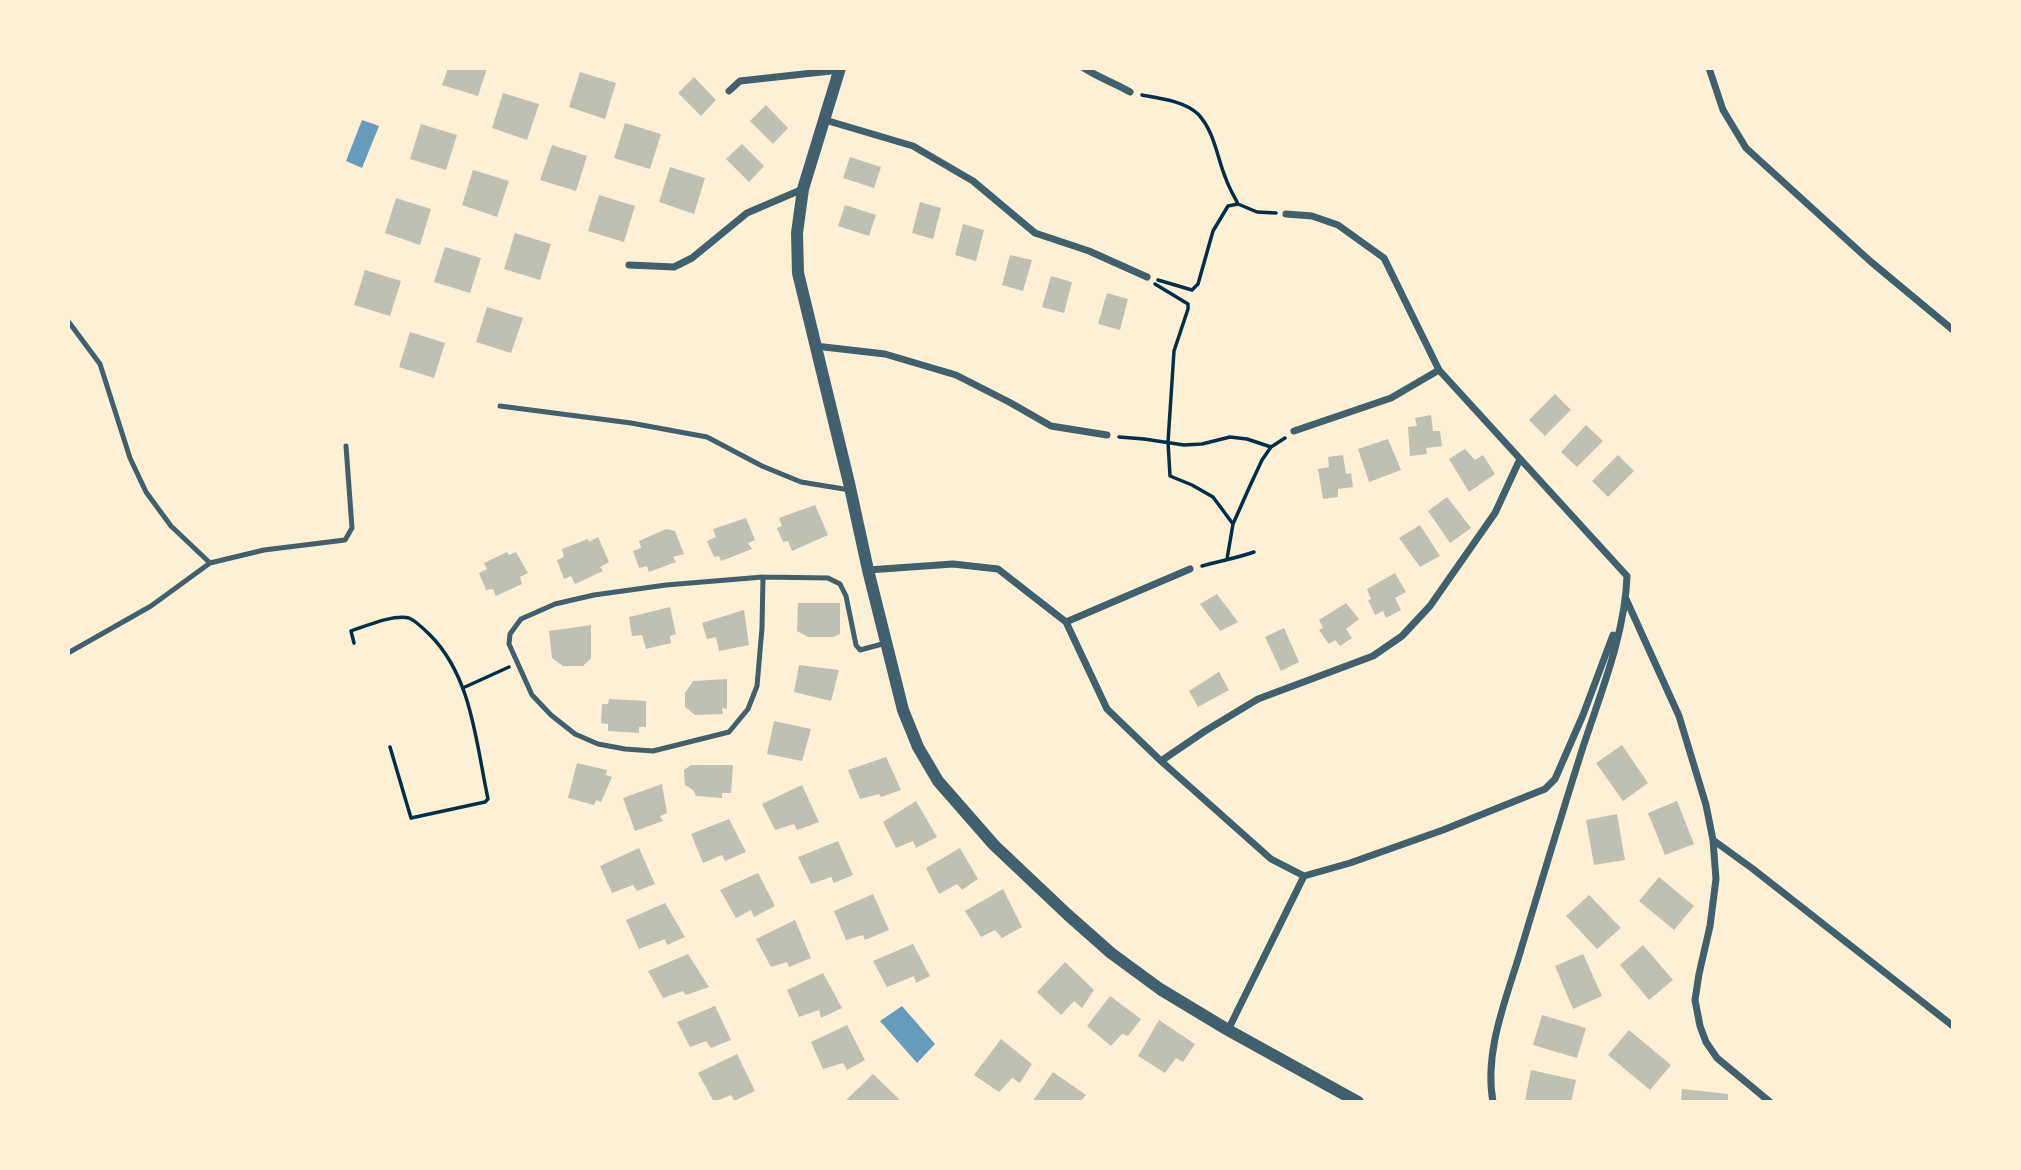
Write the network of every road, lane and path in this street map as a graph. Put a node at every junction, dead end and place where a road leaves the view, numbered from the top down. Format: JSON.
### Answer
{"nodes":[{"id":1,"x":1084,"y":68,"type":"edge"},
{"id":2,"x":1709,"y":68,"type":"edge"},
{"id":3,"x":840,"y":69,"type":"edge"},
{"id":4,"x":729,"y":91,"type":"dead end"},
{"id":5,"x":1130,"y":92,"type":"joint"},
{"id":6,"x":825,"y":120,"type":"junction"},
{"id":7,"x":803,"y":189,"type":"junction"},
{"id":8,"x":1238,"y":204,"type":"junction"},
{"id":9,"x":1286,"y":214,"type":"joint"},
{"id":10,"x":629,"y":265,"type":"dead end"},
{"id":11,"x":1147,"y":277,"type":"junction"},
{"id":12,"x":1192,"y":290,"type":"junction"},
{"id":13,"x":1179,"y":299,"type":"junction"},
{"id":14,"x":68,"y":321,"type":"edge"},
{"id":15,"x":1953,"y":330,"type":"edge"},
{"id":16,"x":815,"y":346,"type":"junction"},
{"id":17,"x":1438,"y":370,"type":"junction"},
{"id":18,"x":500,"y":406,"type":"dead end"},
{"id":19,"x":1294,"y":431,"type":"joint"},
{"id":20,"x":1107,"y":435,"type":"joint"},
{"id":21,"x":1168,"y":442,"type":"junction"},
{"id":22,"x":346,"y":446,"type":"dead end"},
{"id":23,"x":1271,"y":447,"type":"junction"},
{"id":24,"x":1520,"y":459,"type":"junction"},
{"id":25,"x":850,"y":489,"type":"junction"},
{"id":26,"x":1233,"y":524,"type":"junction"},
{"id":27,"x":1254,"y":551,"type":"dead end"},
{"id":28,"x":1227,"y":559,"type":"junction"},
{"id":29,"x":210,"y":563,"type":"junction"},
{"id":30,"x":1190,"y":569,"type":"joint"},
{"id":31,"x":868,"y":570,"type":"junction"},
{"id":32,"x":763,"y":577,"type":"junction"},
{"id":33,"x":1626,"y":598,"type":"junction"},
{"id":34,"x":1066,"y":622,"type":"junction"},
{"id":35,"x":354,"y":643,"type":"dead end"},
{"id":36,"x":886,"y":643,"type":"junction"},
{"id":37,"x":68,"y":653,"type":"edge"},
{"id":38,"x":516,"y":663,"type":"junction"},
{"id":39,"x":464,"y":688,"type":"junction"},
{"id":40,"x":390,"y":747,"type":"dead end"},
{"id":41,"x":1161,"y":761,"type":"junction"},
{"id":42,"x":1713,"y":840,"type":"junction"},
{"id":43,"x":1304,"y":876,"type":"junction"},
{"id":44,"x":1953,"y":1026,"type":"edge"},
{"id":45,"x":1228,"y":1030,"type":"junction"},
{"id":46,"x":1350,"y":1100,"type":"edge"},
{"id":47,"x":1493,"y":1102,"type":"edge"},
{"id":48,"x":1770,"y":1102,"type":"edge"}],
"edges":[{"from":1,"to":5,"type":"street"},
{"from":2,"to":15,"type":"street"},
{"from":3,"to":4,"type":"street"},
{"from":3,"to":6,"type":"street"},
{"from":5,"to":8,"type":"path"},
{"from":6,"to":7,"type":"street"},
{"from":6,"to":11,"type":"street"},
{"from":7,"to":10,"type":"street"},
{"from":7,"to":16,"type":"street"},
{"from":8,"to":9,"type":"path"},
{"from":8,"to":12,"type":"path"},
{"from":9,"to":17,"type":"street"},
{"from":11,"to":12,"type":"path"},
{"from":11,"to":13,"type":"path"},
{"from":12,"to":13,"type":"path"},
{"from":13,"to":21,"type":"path"},
{"from":14,"to":29,"type":"lane"},
{"from":16,"to":20,"type":"street"},
{"from":16,"to":25,"type":"street"},
{"from":17,"to":19,"type":"street"},
{"from":17,"to":24,"type":"street"},
{"from":18,"to":25,"type":"lane"},
{"from":19,"to":23,"type":"path"},
{"from":20,"to":21,"type":"path"},
{"from":21,"to":23,"type":"path"},
{"from":21,"to":26,"type":"path"},
{"from":22,"to":29,"type":"lane"},
{"from":23,"to":26,"type":"path"},
{"from":24,"to":33,"type":"street"},
{"from":24,"to":41,"type":"street"},
{"from":25,"to":31,"type":"street"},
{"from":26,"to":28,"type":"path"},
{"from":27,"to":28,"type":"path"},
{"from":28,"to":30,"type":"path"},
{"from":29,"to":37,"type":"lane"},
{"from":30,"to":34,"type":"street"},
{"from":31,"to":34,"type":"street"},
{"from":31,"to":36,"type":"street"},
{"from":32,"to":36,"type":"lane"},
{"from":32,"to":38,"type":"lane"},
{"from":32,"to":38,"type":"lane"},
{"from":33,"to":42,"type":"street"},
{"from":33,"to":43,"type":"street"},
{"from":33,"to":47,"type":"street"},
{"from":34,"to":41,"type":"street"},
{"from":35,"to":39,"type":"path"},
{"from":36,"to":45,"type":"street"},
{"from":38,"to":39,"type":"path"},
{"from":39,"to":40,"type":"path"},
{"from":41,"to":43,"type":"street"},
{"from":42,"to":44,"type":"street"},
{"from":42,"to":48,"type":"street"},
{"from":43,"to":45,"type":"street"},
{"from":45,"to":46,"type":"street"}]}
